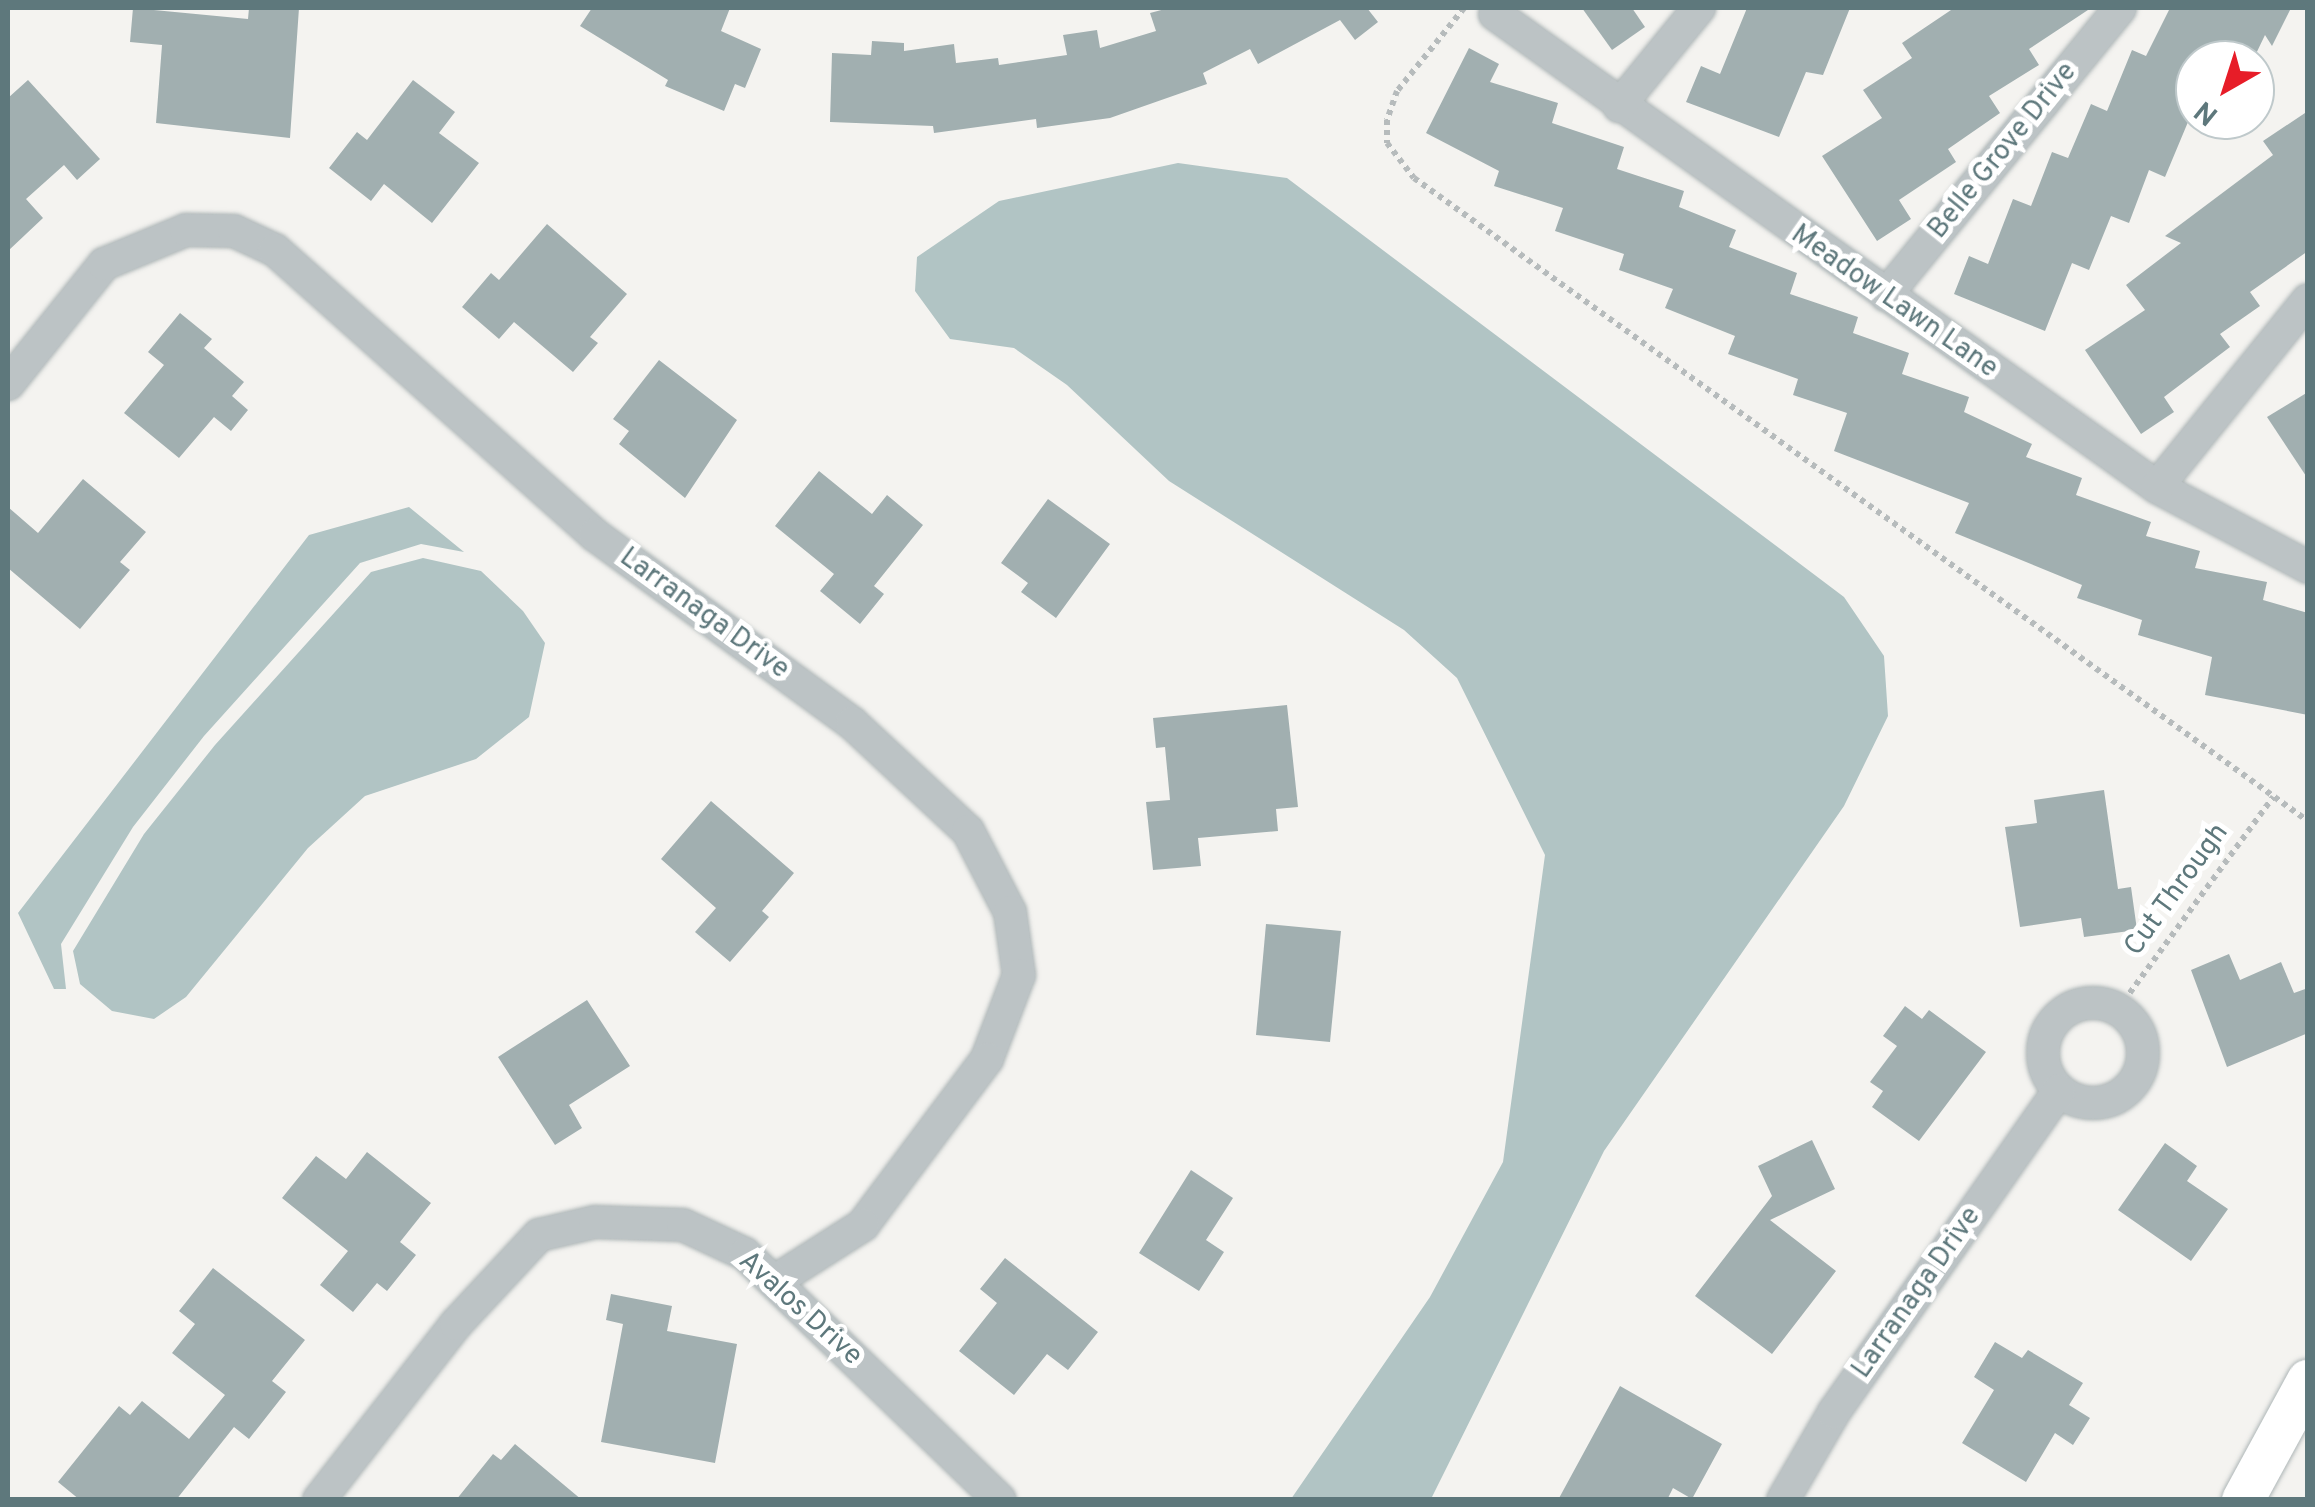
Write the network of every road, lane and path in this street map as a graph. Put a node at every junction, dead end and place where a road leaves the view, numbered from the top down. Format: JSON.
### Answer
{"nodes":[{"id":1,"x":1699,"y":8,"type":"edge"},
{"id":2,"x":2120,"y":8,"type":"edge"},
{"id":3,"x":1480,"y":11,"type":"edge"},
{"id":4,"x":1619,"y":106,"type":"junction"},
{"id":5,"x":1886,"y":296,"type":"junction"},
{"id":6,"x":2308,"y":300,"type":"edge"},
{"id":7,"x":8,"y":384,"type":"edge"},
{"id":8,"x":2157,"y":487,"type":"junction"},
{"id":9,"x":2308,"y":567,"type":"edge"},
{"id":10,"x":2273,"y":797,"type":"junction"},
{"id":11,"x":2308,"y":822,"type":"edge"},
{"id":12,"x":2118,"y":1009,"type":"junction"},
{"id":13,"x":2059,"y":1091,"type":"junction"},
{"id":14,"x":775,"y":1281,"type":"junction"},
{"id":15,"x":2308,"y":1381,"type":"edge"},
{"id":16,"x":319,"y":1500,"type":"edge"},
{"id":17,"x":1000,"y":1500,"type":"edge"},
{"id":18,"x":1783,"y":1500,"type":"edge"},
{"id":19,"x":2243,"y":1500,"type":"edge"}],
"edges":[{"from":1,"to":4,"type":"street"},
{"from":2,"to":5,"type":"street","name":"Belle Grove Drive"},
{"from":3,"to":4,"type":"street","name":"Meadow Lawn Lane"},
{"from":3,"to":10,"type":"path"},
{"from":4,"to":5,"type":"street","name":"Meadow Lawn Lane"},
{"from":5,"to":8,"type":"street","name":"Meadow Lawn Lane"},
{"from":6,"to":8,"type":"street"},
{"from":7,"to":14,"type":"street","name":"Larranaga Drive"},
{"from":8,"to":9,"type":"street","name":"Meadow Lawn Lane"},
{"from":10,"to":11,"type":"path"},
{"from":10,"to":12,"type":"path","name":"Cut Through"},
{"from":12,"to":13,"type":"street"},
{"from":12,"to":13,"type":"street"},
{"from":13,"to":18,"type":"street","name":"Larranaga Drive"},
{"from":14,"to":16,"type":"street","name":"Avalos Drive"},
{"from":14,"to":17,"type":"street","name":"Avalos Drive"},
{"from":15,"to":19,"type":"main road"}]}
